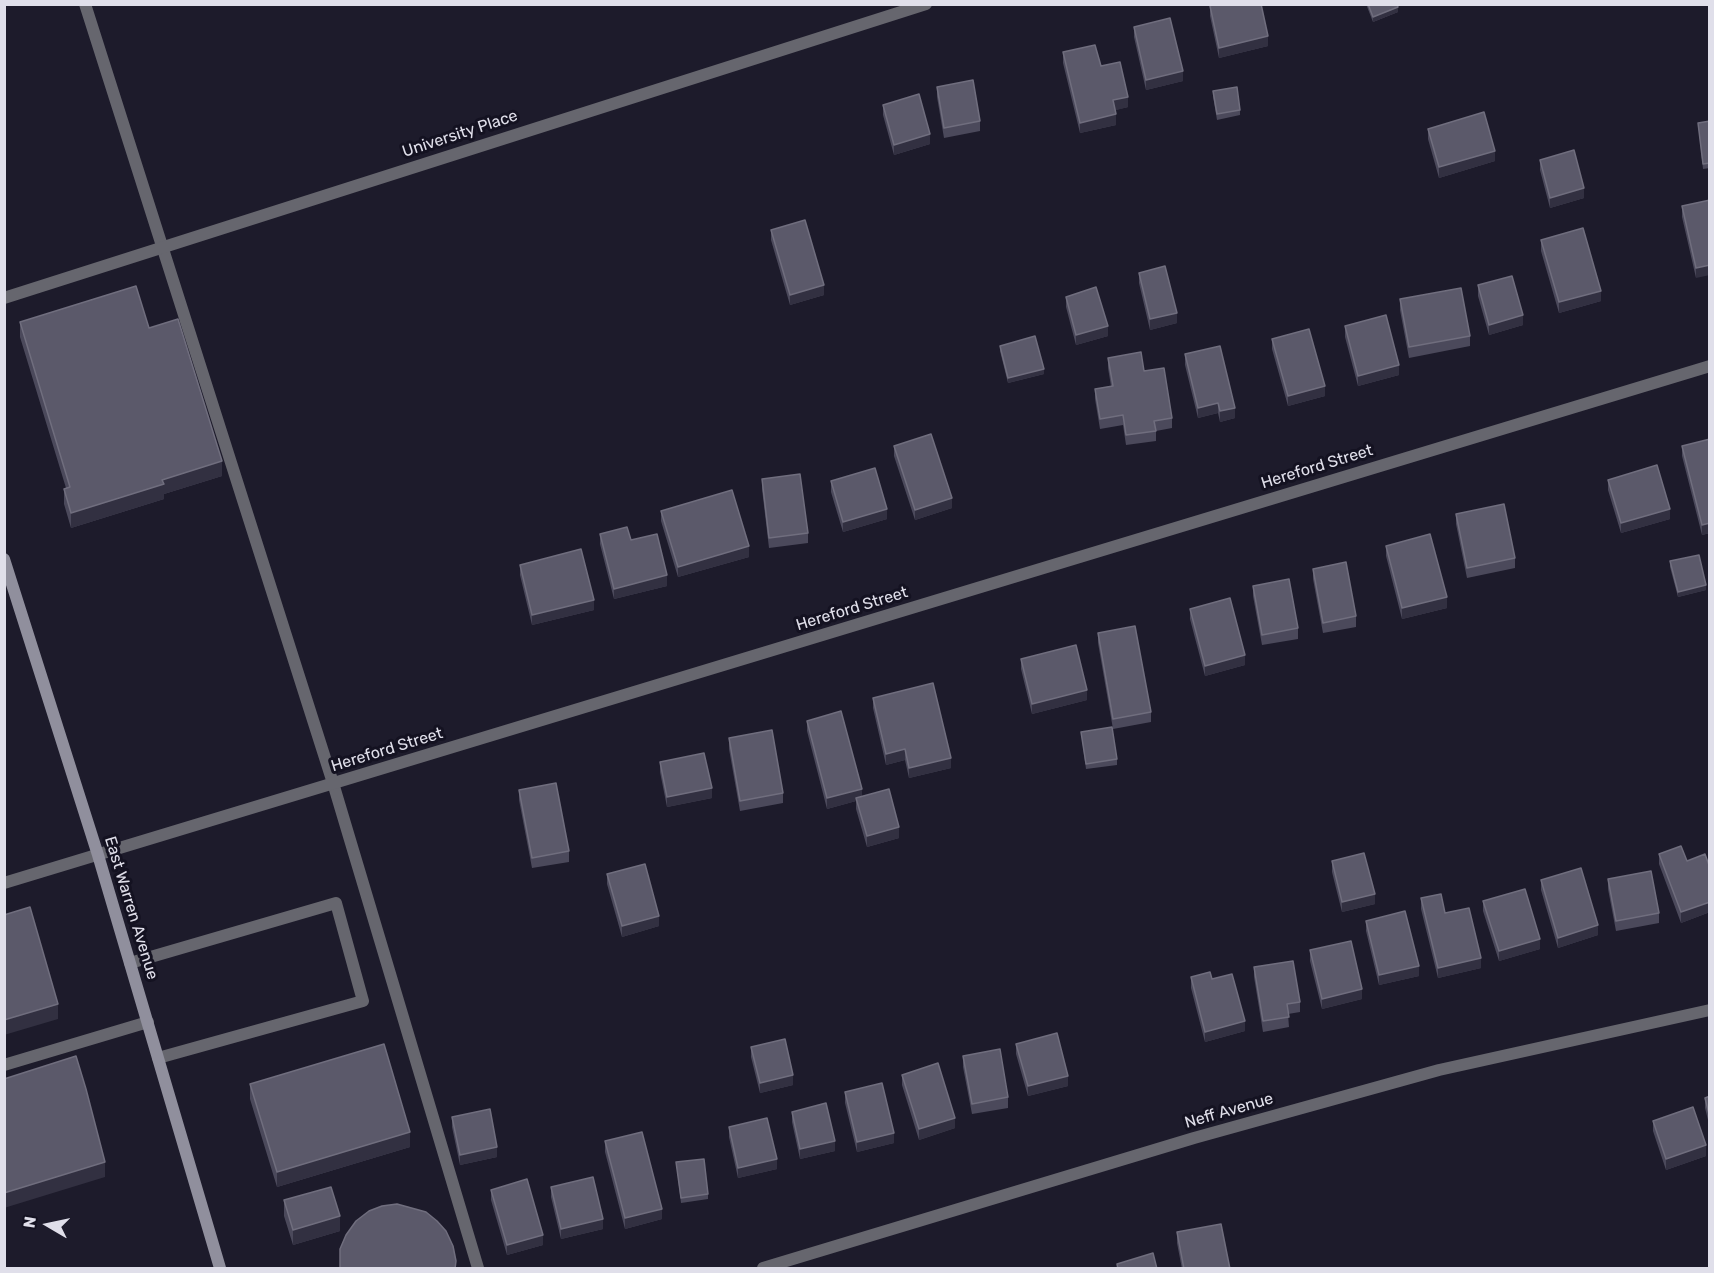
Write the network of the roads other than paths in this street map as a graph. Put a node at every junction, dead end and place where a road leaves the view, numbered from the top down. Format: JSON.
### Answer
{"nodes":[{"id":1,"x":85,"y":4,"type":"edge"},
{"id":2,"x":926,"y":4,"type":"edge"},
{"id":3,"x":901,"y":8,"type":"edge"},
{"id":4,"x":163,"y":246,"type":"junction"},
{"id":5,"x":4,"y":298,"type":"edge"},
{"id":6,"x":1710,"y":366,"type":"edge"},
{"id":7,"x":4,"y":559,"type":"edge"},
{"id":8,"x":333,"y":783,"type":"junction"},
{"id":9,"x":98,"y":855,"type":"junction"},
{"id":10,"x":4,"y":883,"type":"edge"},
{"id":11,"x":130,"y":963,"type":"junction"},
{"id":12,"x":1710,"y":1010,"type":"edge"},
{"id":13,"x":148,"y":1022,"type":"junction"},
{"id":14,"x":158,"y":1058,"type":"junction"},
{"id":15,"x":4,"y":1065,"type":"edge"},
{"id":16,"x":220,"y":1269,"type":"edge"},
{"id":17,"x":478,"y":1269,"type":"edge"},
{"id":18,"x":763,"y":1269,"type":"edge"}],
"edges":[{"from":1,"to":4,"type":"street"},
{"from":2,"to":3,"type":"street","name":"University Place"},
{"from":3,"to":4,"type":"street","name":"University Place"},
{"from":4,"to":5,"type":"street","name":"University Place"},
{"from":4,"to":8,"type":"street"},
{"from":6,"to":8,"type":"street","name":"Hereford Street"},
{"from":7,"to":9,"type":"main road","name":"East Warren Avenue"},
{"from":8,"to":9,"type":"street","name":"Hereford Street"},
{"from":8,"to":17,"type":"street"},
{"from":9,"to":10,"type":"street","name":"Hereford Street"},
{"from":9,"to":11,"type":"main road","name":"East Warren Avenue"},
{"from":11,"to":13,"type":"main road","name":"East Warren Avenue"},
{"from":11,"to":14,"type":"street"},
{"from":12,"to":18,"type":"street","name":"Neff Avenue"},
{"from":13,"to":14,"type":"main road","name":"East Warren Avenue"},
{"from":13,"to":15,"type":"street"},
{"from":14,"to":16,"type":"main road","name":"East Warren Avenue"}]}
